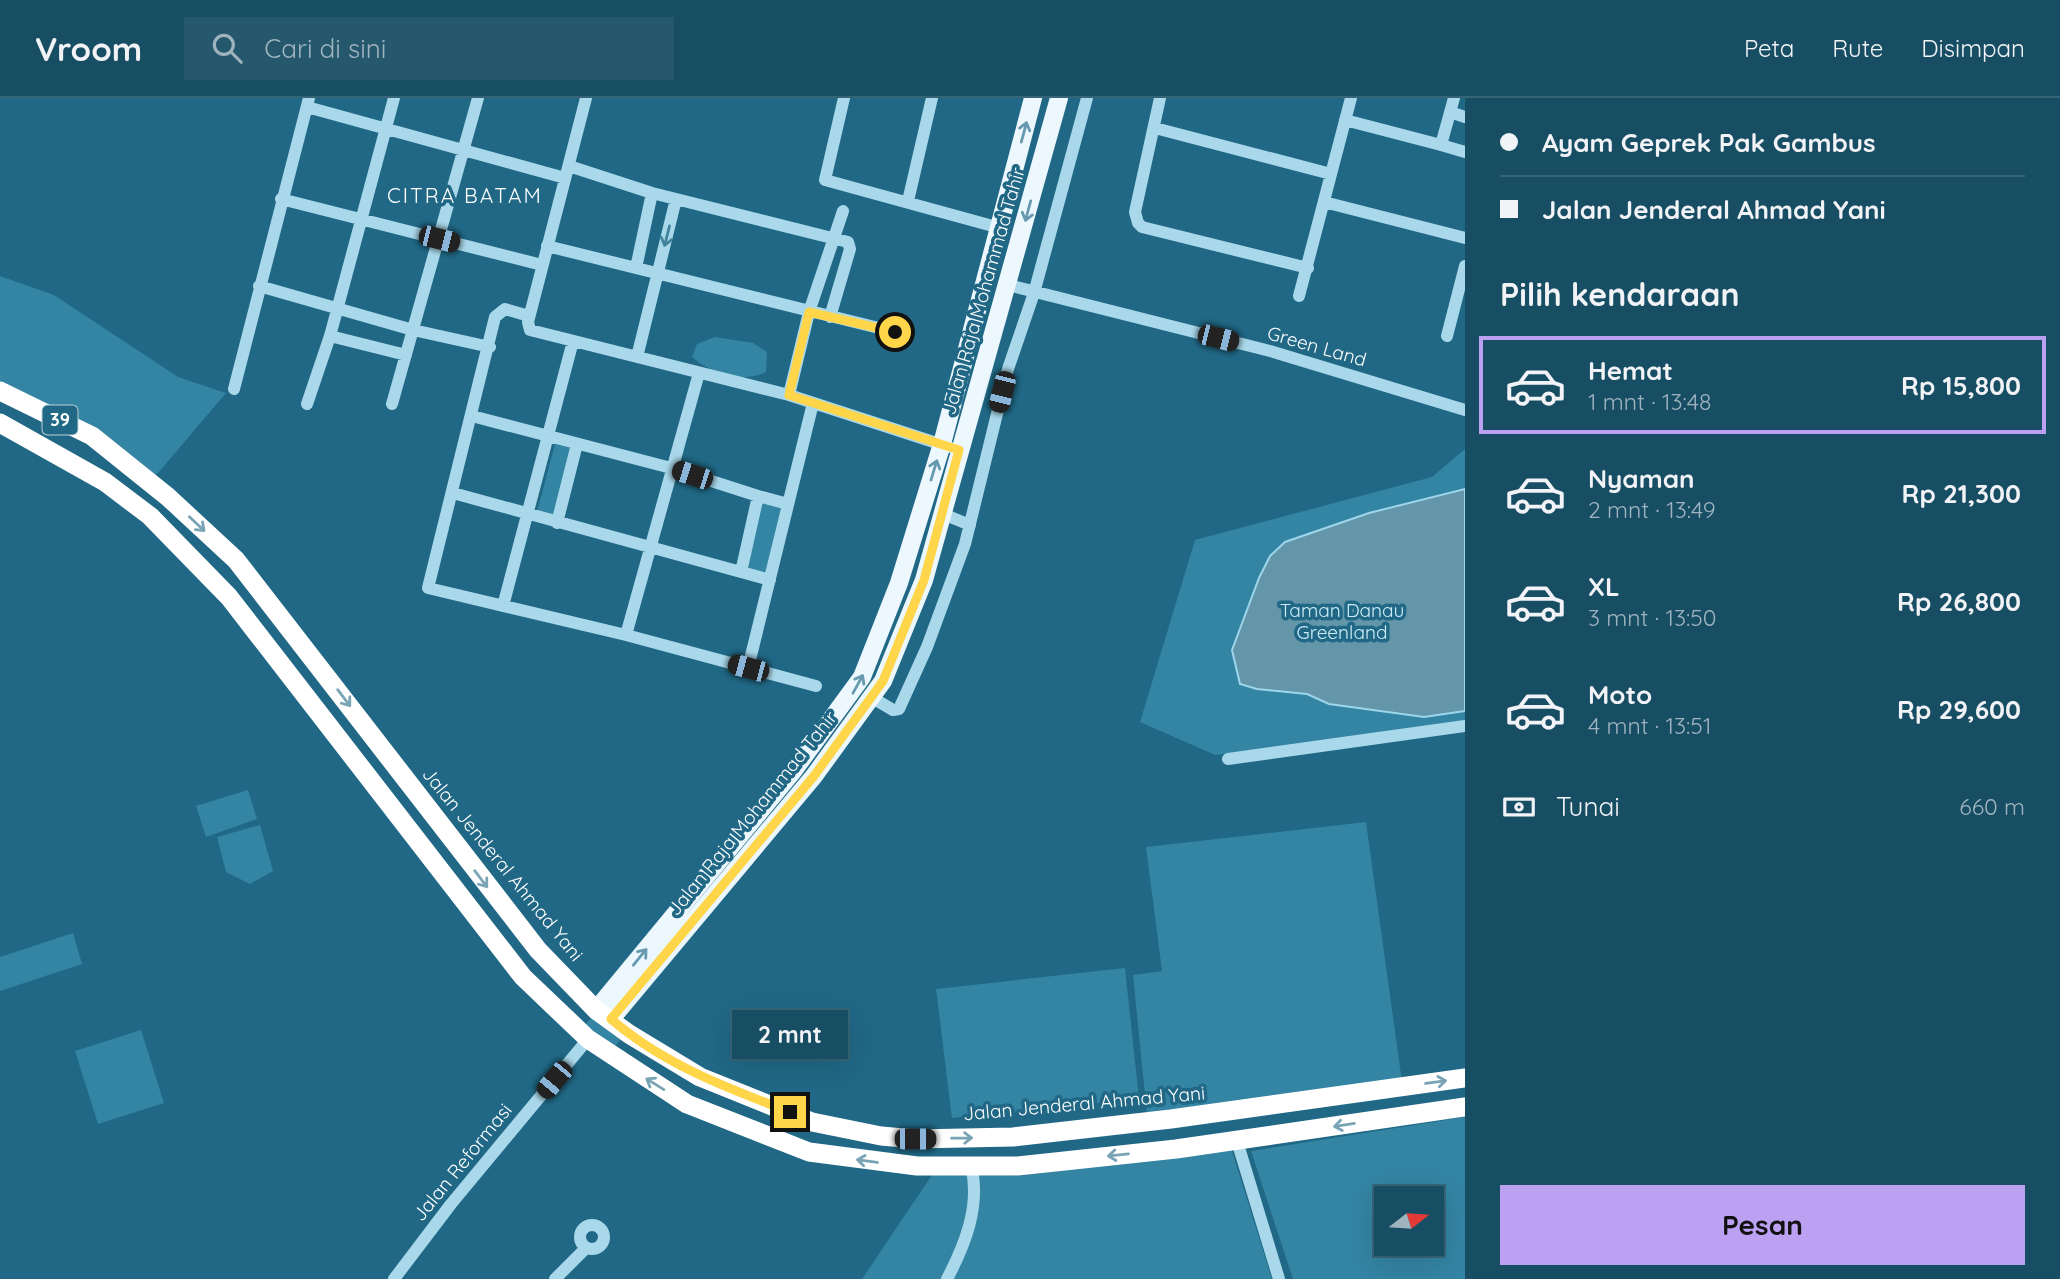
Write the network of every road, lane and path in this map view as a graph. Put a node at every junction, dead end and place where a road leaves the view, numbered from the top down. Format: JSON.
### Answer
{"nodes":[{"id":1,"x":394,"y":98,"type":"edge"},
{"id":2,"x":478,"y":98,"type":"edge"},
{"id":3,"x":586,"y":98,"type":"edge"},
{"id":4,"x":844,"y":98,"type":"edge"},
{"id":5,"x":932,"y":98,"type":"edge"},
{"id":6,"x":1033,"y":98,"type":"edge"},
{"id":7,"x":1059,"y":98,"type":"edge"},
{"id":8,"x":1086,"y":98,"type":"edge"},
{"id":9,"x":1160,"y":98,"type":"edge"},
{"id":10,"x":1454,"y":98,"type":"edge"},
{"id":11,"x":1349,"y":99,"type":"edge"},
{"id":12,"x":308,"y":102,"type":"edge"},
{"id":13,"x":1450,"y":113,"type":"junction"},
{"id":14,"x":1465,"y":117,"type":"edge"},
{"id":15,"x":1345,"y":120,"type":"junction"},
{"id":16,"x":1155,"y":128,"type":"junction"},
{"id":17,"x":385,"y":129,"type":"junction"},
{"id":18,"x":1441,"y":145,"type":"junction"},
{"id":19,"x":463,"y":152,"type":"junction"},
{"id":20,"x":1465,"y":152,"type":"edge"},
{"id":21,"x":567,"y":172,"type":"junction"},
{"id":22,"x":1331,"y":174,"type":"junction"},
{"id":23,"x":652,"y":193,"type":"junction"},
{"id":24,"x":281,"y":199,"type":"junction"},
{"id":25,"x":676,"y":199,"type":"junction"},
{"id":26,"x":908,"y":201,"type":"junction"},
{"id":27,"x":1324,"y":202,"type":"junction"},
{"id":28,"x":843,"y":211,"type":"dead end"},
{"id":29,"x":361,"y":219,"type":"junction"},
{"id":30,"x":1000,"y":228,"type":"junction"},
{"id":31,"x":834,"y":236,"type":"junction"},
{"id":32,"x":1465,"y":238,"type":"edge"},
{"id":33,"x":439,"y":239,"type":"junction"},
{"id":34,"x":547,"y":246,"type":"junction"},
{"id":35,"x":542,"y":265,"type":"junction"},
{"id":36,"x":1465,"y":265,"type":"edge"},
{"id":37,"x":636,"y":268,"type":"junction"},
{"id":38,"x":1308,"y":268,"type":"junction"},
{"id":39,"x":658,"y":274,"type":"junction"},
{"id":40,"x":259,"y":285,"type":"junction"},
{"id":41,"x":1008,"y":285,"type":"junction"},
{"id":42,"x":1034,"y":293,"type":"junction"},
{"id":43,"x":1298,"y":296,"type":"dead end"},
{"id":44,"x":336,"y":309,"type":"junction"},
{"id":45,"x":809,"y":312,"type":"junction"},
{"id":46,"x":529,"y":316,"type":"junction"},
{"id":47,"x":830,"y":317,"type":"junction"},
{"id":48,"x":413,"y":330,"type":"junction"},
{"id":49,"x":895,"y":332,"type":"dead end"},
{"id":50,"x":330,"y":336,"type":"junction"},
{"id":51,"x":1447,"y":336,"type":"dead end"},
{"id":52,"x":573,"y":341,"type":"junction"},
{"id":53,"x":489,"y":347,"type":"junction"},
{"id":54,"x":406,"y":355,"type":"junction"},
{"id":55,"x":637,"y":357,"type":"junction"},
{"id":56,"x":699,"y":373,"type":"junction"},
{"id":57,"x":234,"y":389,"type":"dead end"},
{"id":58,"x":0,"y":391,"type":"edge"},
{"id":59,"x":789,"y":395,"type":"junction"},
{"id":60,"x":813,"y":403,"type":"junction"},
{"id":61,"x":307,"y":404,"type":"dead end"},
{"id":62,"x":391,"y":404,"type":"dead end"},
{"id":63,"x":1465,"y":410,"type":"edge"},
{"id":64,"x":472,"y":416,"type":"junction"},
{"id":65,"x":0,"y":423,"type":"edge"},
{"id":66,"x":548,"y":437,"type":"junction"},
{"id":67,"x":578,"y":444,"type":"junction"},
{"id":68,"x":950,"y":447,"type":"junction"},
{"id":69,"x":671,"y":468,"type":"junction"},
{"id":70,"x":453,"y":493,"type":"junction"},
{"id":71,"x":758,"y":496,"type":"junction"},
{"id":72,"x":168,"y":497,"type":"junction"},
{"id":73,"x":788,"y":503,"type":"junction"},
{"id":74,"x":526,"y":514,"type":"junction"},
{"id":75,"x":943,"y":514,"type":"junction"},
{"id":76,"x":150,"y":516,"type":"junction"},
{"id":77,"x":557,"y":523,"type":"junction"},
{"id":78,"x":970,"y":525,"type":"junction"},
{"id":79,"x":649,"y":544,"type":"junction"},
{"id":80,"x":741,"y":572,"type":"junction"},
{"id":81,"x":769,"y":580,"type":"junction"},
{"id":82,"x":503,"y":606,"type":"junction"},
{"id":83,"x":626,"y":635,"type":"junction"},
{"id":84,"x":748,"y":668,"type":"junction"},
{"id":85,"x":816,"y":686,"type":"dead end"},
{"id":86,"x":871,"y":697,"type":"junction"},
{"id":87,"x":1465,"y":726,"type":"edge"},
{"id":88,"x":1228,"y":759,"type":"dead end"},
{"id":89,"x":604,"y":1015,"type":"junction"},
{"id":90,"x":588,"y":1039,"type":"junction"},
{"id":91,"x":1465,"y":1078,"type":"edge"},
{"id":92,"x":1408,"y":1086,"type":"junction"},
{"id":93,"x":1465,"y":1107,"type":"edge"},
{"id":94,"x":1411,"y":1114,"type":"junction"},
{"id":95,"x":1237,"y":1141,"type":"junction"},
{"id":96,"x":971,"y":1166,"type":"junction"},
{"id":97,"x":586,"y":1248,"type":"dead end"},
{"id":98,"x":394,"y":1279,"type":"edge"},
{"id":99,"x":555,"y":1279,"type":"edge"},
{"id":100,"x":947,"y":1279,"type":"edge"},
{"id":101,"x":1279,"y":1279,"type":"edge"}],
"edges":[{"from":1,"to":17,"type":"street"},
{"from":2,"to":19,"type":"street"},
{"from":3,"to":21,"type":"street"},
{"from":4,"to":26,"type":"street"},
{"from":5,"to":26,"type":"street"},
{"from":30,"to":6,"type":"main road","name":"Jalan Raja Mohammad Tahir","one_way":true},
{"from":7,"to":41,"type":"main road","name":"Jalan Raja Mohammad Tahir","one_way":true},
{"from":8,"to":42,"type":"street"},
{"from":9,"to":16,"type":"street"},
{"from":10,"to":13,"type":"street"},
{"from":11,"to":15,"type":"street"},
{"from":12,"to":17,"type":"street"},
{"from":12,"to":24,"type":"street"},
{"from":13,"to":14,"type":"street"},
{"from":13,"to":18,"type":"street"},
{"from":15,"to":18,"type":"street"},
{"from":15,"to":22,"type":"street"},
{"from":16,"to":22,"type":"street"},
{"from":16,"to":38,"type":"street"},
{"from":17,"to":19,"type":"street"},
{"from":17,"to":29,"type":"street"},
{"from":18,"to":20,"type":"street"},
{"from":19,"to":21,"type":"street"},
{"from":19,"to":33,"type":"street"},
{"from":21,"to":23,"type":"street"},
{"from":21,"to":34,"type":"street"},
{"from":22,"to":27,"type":"street"},
{"from":23,"to":25,"type":"street"},
{"from":23,"to":37,"type":"street"},
{"from":24,"to":29,"type":"street"},
{"from":24,"to":40,"type":"street"},
{"from":25,"to":31,"type":"street"},
{"from":25,"to":39,"type":"street","one_way":true},
{"from":26,"to":30,"type":"street"},
{"from":27,"to":32,"type":"street"},
{"from":27,"to":38,"type":"street"},
{"from":28,"to":31,"type":"street"},
{"from":29,"to":33,"type":"street"},
{"from":29,"to":44,"type":"street"},
{"from":30,"to":68,"type":"main road","name":"Jalan Raja Mohammad Tahir"},
{"from":31,"to":45,"type":"street"},
{"from":31,"to":47,"type":"street"},
{"from":33,"to":35,"type":"street"},
{"from":33,"to":48,"type":"street"},
{"from":34,"to":35,"type":"street"},
{"from":34,"to":37,"type":"street"},
{"from":35,"to":46,"type":"street"},
{"from":36,"to":51,"type":"street"},
{"from":37,"to":39,"type":"street"},
{"from":38,"to":43,"type":"street"},
{"from":39,"to":45,"type":"street"},
{"from":39,"to":55,"type":"street"},
{"from":40,"to":44,"type":"street"},
{"from":40,"to":57,"type":"street"},
{"from":41,"to":42,"type":"street","name":"Green Land"},
{"from":41,"to":68,"type":"main road","name":"Jalan Raja Mohammad Tahir"},
{"from":42,"to":63,"type":"street","name":"Green Land"},
{"from":42,"to":78,"type":"street"},
{"from":44,"to":48,"type":"street"},
{"from":44,"to":50,"type":"street"},
{"from":45,"to":47,"type":"street"},
{"from":45,"to":59,"type":"street"},
{"from":46,"to":52,"type":"street"},
{"from":46,"to":53,"type":"street"},
{"from":47,"to":49,"type":"street"},
{"from":48,"to":53,"type":"street"},
{"from":48,"to":54,"type":"street"},
{"from":50,"to":54,"type":"street"},
{"from":50,"to":61,"type":"street"},
{"from":52,"to":55,"type":"street"},
{"from":52,"to":66,"type":"street"},
{"from":53,"to":64,"type":"street"},
{"from":54,"to":62,"type":"street"},
{"from":55,"to":56,"type":"street"},
{"from":56,"to":59,"type":"street"},
{"from":56,"to":69,"type":"street"},
{"from":58,"to":72,"type":"highway","name":"Jalan Jenderal Ahmad Yani","number":"39"},
{"from":59,"to":60,"type":"street"},
{"from":60,"to":68,"type":"street"},
{"from":60,"to":73,"type":"street"},
{"from":64,"to":66,"type":"street"},
{"from":64,"to":70,"type":"street"},
{"from":65,"to":76,"type":"highway","number":"39"},
{"from":66,"to":67,"type":"street"},
{"from":66,"to":74,"type":"street"},
{"from":67,"to":69,"type":"street"},
{"from":67,"to":77,"type":"street"},
{"from":68,"to":75,"type":"main road","name":"Jalan Raja Mohammad Tahir"},
{"from":89,"to":68,"type":"main road","name":"Jalan Raja Mohammad Tahir","one_way":true},
{"from":69,"to":71,"type":"street"},
{"from":69,"to":79,"type":"street"},
{"from":70,"to":74,"type":"street"},
{"from":70,"to":82,"type":"street"},
{"from":71,"to":73,"type":"street"},
{"from":71,"to":80,"type":"street"},
{"from":72,"to":76,"type":"highway"},
{"from":72,"to":89,"type":"highway","name":"Jalan Jenderal Ahmad Yani","number":"39","one_way":true},
{"from":73,"to":81,"type":"street"},
{"from":74,"to":77,"type":"street"},
{"from":74,"to":82,"type":"street"},
{"from":75,"to":78,"type":"street"},
{"from":75,"to":86,"type":"main road","name":"Jalan Raja Mohammad Tahir"},
{"from":76,"to":90,"type":"highway","number":"39"},
{"from":77,"to":79,"type":"street"},
{"from":78,"to":86,"type":"street"},
{"from":79,"to":80,"type":"street"},
{"from":79,"to":83,"type":"street"},
{"from":80,"to":81,"type":"street"},
{"from":81,"to":84,"type":"street"},
{"from":82,"to":83,"type":"street"},
{"from":83,"to":84,"type":"street"},
{"from":84,"to":85,"type":"street"},
{"from":86,"to":89,"type":"main road","name":"Jalan Raja Mohammad Tahir"},
{"from":87,"to":88,"type":"street"},
{"from":89,"to":92,"type":"highway","name":"Jalan Jenderal Ahmad Yani","number":"39","one_way":true},
{"from":96,"to":90,"type":"highway","number":"39","one_way":true},
{"from":90,"to":98,"type":"street","name":"Jalan Reformasi"},
{"from":92,"to":91,"type":"highway","name":"Jalan Jenderal Ahmad Yani","number":"39","one_way":true},
{"from":92,"to":94,"type":"highway"},
{"from":93,"to":94,"type":"highway","number":"39"},
{"from":94,"to":95,"type":"highway","number":"39","one_way":true},
{"from":95,"to":96,"type":"highway","number":"39","one_way":true},
{"from":95,"to":101,"type":"street"},
{"from":96,"to":100,"type":"street"},
{"from":97,"to":99,"type":"street"}]}
